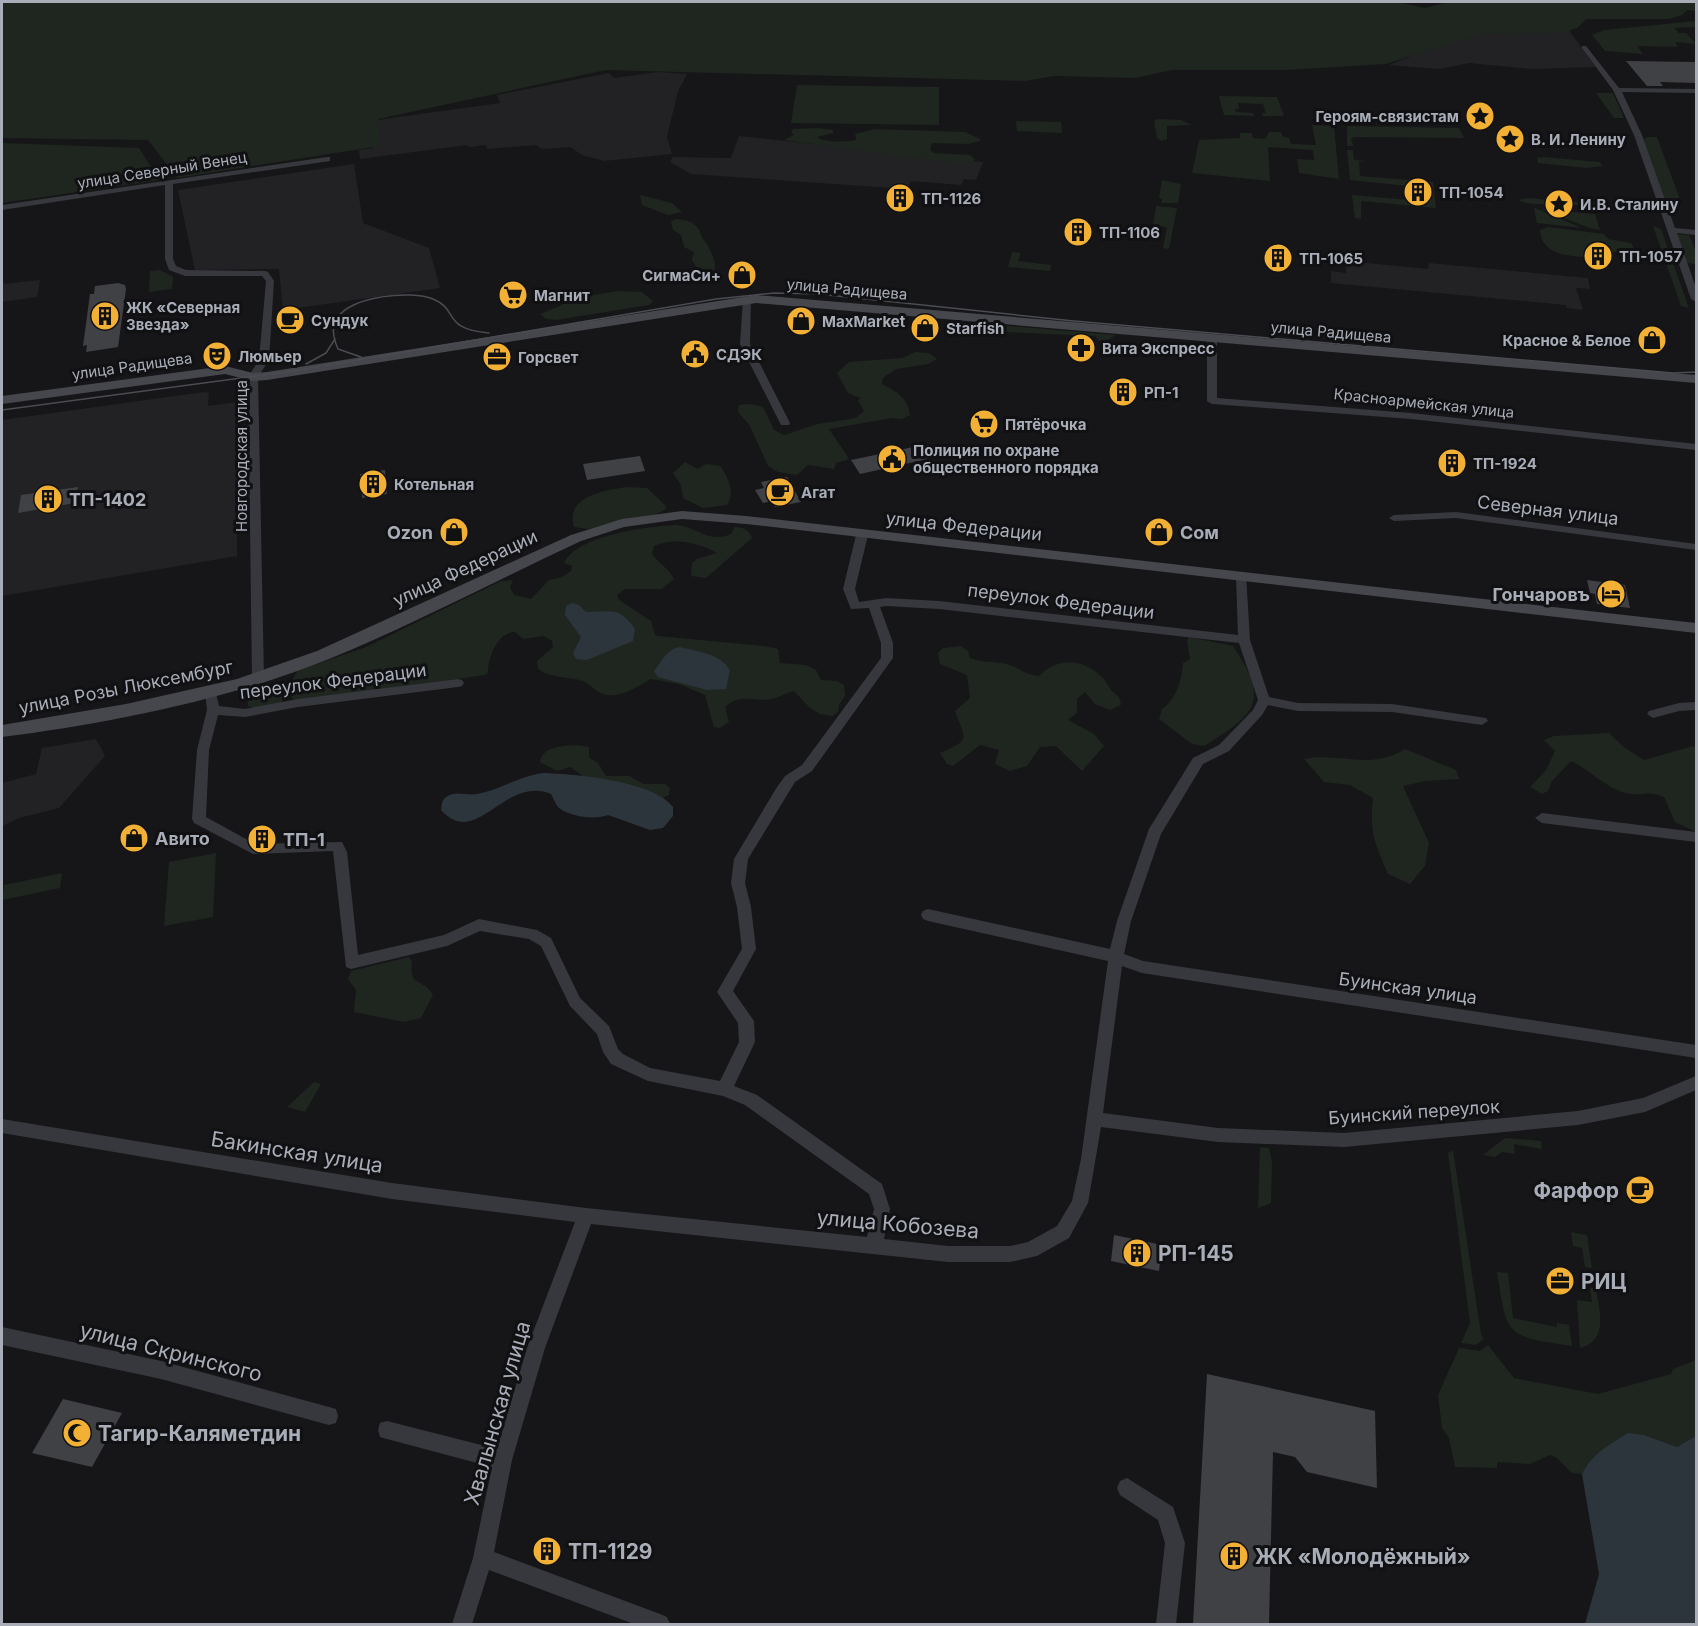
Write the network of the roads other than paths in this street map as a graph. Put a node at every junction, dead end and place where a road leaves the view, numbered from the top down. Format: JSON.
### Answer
{"nodes":[{"id":1,"x":1584,"y":47,"type":"dead end"},
{"id":2,"x":1617,"y":90,"type":"junction"},
{"id":3,"x":1696,"y":91,"type":"edge"},
{"id":4,"x":327,"y":159,"type":"dead end"},
{"id":5,"x":169,"y":183,"type":"junction"},
{"id":6,"x":2,"y":207,"type":"edge"},
{"id":7,"x":1671,"y":230,"type":"junction"},
{"id":8,"x":1696,"y":232,"type":"edge"},
{"id":9,"x":746,"y":300,"type":"junction"},
{"id":10,"x":1696,"y":300,"type":"edge"},
{"id":11,"x":1212,"y":338,"type":"junction"},
{"id":12,"x":253,"y":377,"type":"junction"},
{"id":13,"x":1696,"y":380,"type":"edge"},
{"id":14,"x":2,"y":400,"type":"edge"},
{"id":15,"x":785,"y":423,"type":"dead end"},
{"id":16,"x":1696,"y":447,"type":"edge"},
{"id":17,"x":1394,"y":518,"type":"dead end"},
{"id":18,"x":862,"y":535,"type":"junction"},
{"id":19,"x":1696,"y":547,"type":"edge"},
{"id":20,"x":1242,"y":577,"type":"junction"},
{"id":21,"x":873,"y":604,"type":"junction"},
{"id":22,"x":1696,"y":628,"type":"edge"},
{"id":23,"x":1244,"y":640,"type":"junction"},
{"id":24,"x":258,"y":678,"type":"junction"},
{"id":25,"x":458,"y":683,"type":"dead end"},
{"id":26,"x":211,"y":692,"type":"junction"},
{"id":27,"x":1264,"y":700,"type":"junction"},
{"id":28,"x":1696,"y":706,"type":"edge"},
{"id":29,"x":213,"y":710,"type":"junction"},
{"id":30,"x":1653,"y":714,"type":"dead end"},
{"id":31,"x":1482,"y":721,"type":"dead end"},
{"id":32,"x":2,"y":731,"type":"edge"},
{"id":33,"x":1542,"y":818,"type":"dead end"},
{"id":34,"x":1696,"y":837,"type":"edge"},
{"id":35,"x":928,"y":915,"type":"dead end"},
{"id":36,"x":1116,"y":957,"type":"junction"},
{"id":37,"x":1696,"y":1051,"type":"edge"},
{"id":38,"x":1696,"y":1083,"type":"edge"},
{"id":39,"x":724,"y":1089,"type":"junction"},
{"id":40,"x":1094,"y":1119,"type":"junction"},
{"id":41,"x":2,"y":1126,"type":"edge"},
{"id":42,"x":586,"y":1216,"type":"junction"},
{"id":43,"x":874,"y":1245,"type":"junction"},
{"id":44,"x":2,"y":1336,"type":"edge"},
{"id":45,"x":329,"y":1416,"type":"dead end"},
{"id":46,"x":387,"y":1430,"type":"dead end"},
{"id":47,"x":503,"y":1460,"type":"junction"},
{"id":48,"x":1127,"y":1488,"type":"dead end"},
{"id":49,"x":483,"y":1558,"type":"junction"},
{"id":50,"x":462,"y":1624,"type":"edge"},
{"id":51,"x":660,"y":1624,"type":"edge"},
{"id":52,"x":1166,"y":1624,"type":"edge"}],
"edges":[{"from":1,"to":2,"type":"street"},
{"from":2,"to":3,"type":"street"},
{"from":2,"to":7,"type":"street"},
{"from":4,"to":5,"type":"street","name":"улица Северный Венец"},
{"from":5,"to":6,"type":"street","name":"улица Северный Венец"},
{"from":5,"to":12,"type":"street","name":"Новгородская улица"},
{"from":7,"to":8,"type":"street"},
{"from":7,"to":10,"type":"street"},
{"from":9,"to":11,"type":"street","name":"улица Радищева"},
{"from":9,"to":12,"type":"street","name":"улица Радищева"},
{"from":9,"to":15,"type":"street"},
{"from":11,"to":13,"type":"street","name":"улица Радищева"},
{"from":11,"to":16,"type":"street","name":"Красноармейская улица"},
{"from":12,"to":14,"type":"street","name":"улица Радищева"},
{"from":12,"to":24,"type":"street","name":"Новгородская улица"},
{"from":17,"to":19,"type":"street","name":"Северная улица"},
{"from":18,"to":20,"type":"street","name":"улица Федерации"},
{"from":18,"to":21,"type":"street","name":"переулок Федерации"},
{"from":18,"to":24,"type":"street","name":"улица Федерации"},
{"from":20,"to":22,"type":"street","name":"улица Федерации"},
{"from":20,"to":23,"type":"street"},
{"from":21,"to":23,"type":"street","name":"переулок Федерации"},
{"from":21,"to":39,"type":"street"},
{"from":23,"to":27,"type":"street"},
{"from":24,"to":26,"type":"street","name":"улица Розы Люксембург"},
{"from":25,"to":29,"type":"street","name":"переулок Федерации"},
{"from":26,"to":29,"type":"street"},
{"from":26,"to":32,"type":"street","name":"улица Розы Люксембург"},
{"from":27,"to":31,"type":"street"},
{"from":27,"to":36,"type":"street"},
{"from":28,"to":30,"type":"street"},
{"from":29,"to":39,"type":"street"},
{"from":33,"to":34,"type":"street"},
{"from":35,"to":36,"type":"street","name":"Буинская улица"},
{"from":36,"to":37,"type":"street","name":"Буинская улица"},
{"from":36,"to":40,"type":"street","name":"улица Кобозева"},
{"from":38,"to":40,"type":"street","name":"Буинский переулок"},
{"from":39,"to":43,"type":"street"},
{"from":40,"to":43,"type":"street","name":"улица Кобозева"},
{"from":41,"to":42,"type":"street","name":"Бакинская улица"},
{"from":42,"to":43,"type":"street","name":"улица Кобозева"},
{"from":42,"to":47,"type":"street","name":"Хвалынская улица"},
{"from":44,"to":45,"type":"street","name":"улица Скринского"},
{"from":46,"to":47,"type":"street"},
{"from":47,"to":49,"type":"street","name":"Хвалынская улица"},
{"from":48,"to":52,"type":"street"},
{"from":49,"to":50,"type":"street","name":"Хвалынская улица"},
{"from":49,"to":51,"type":"street"}]}
